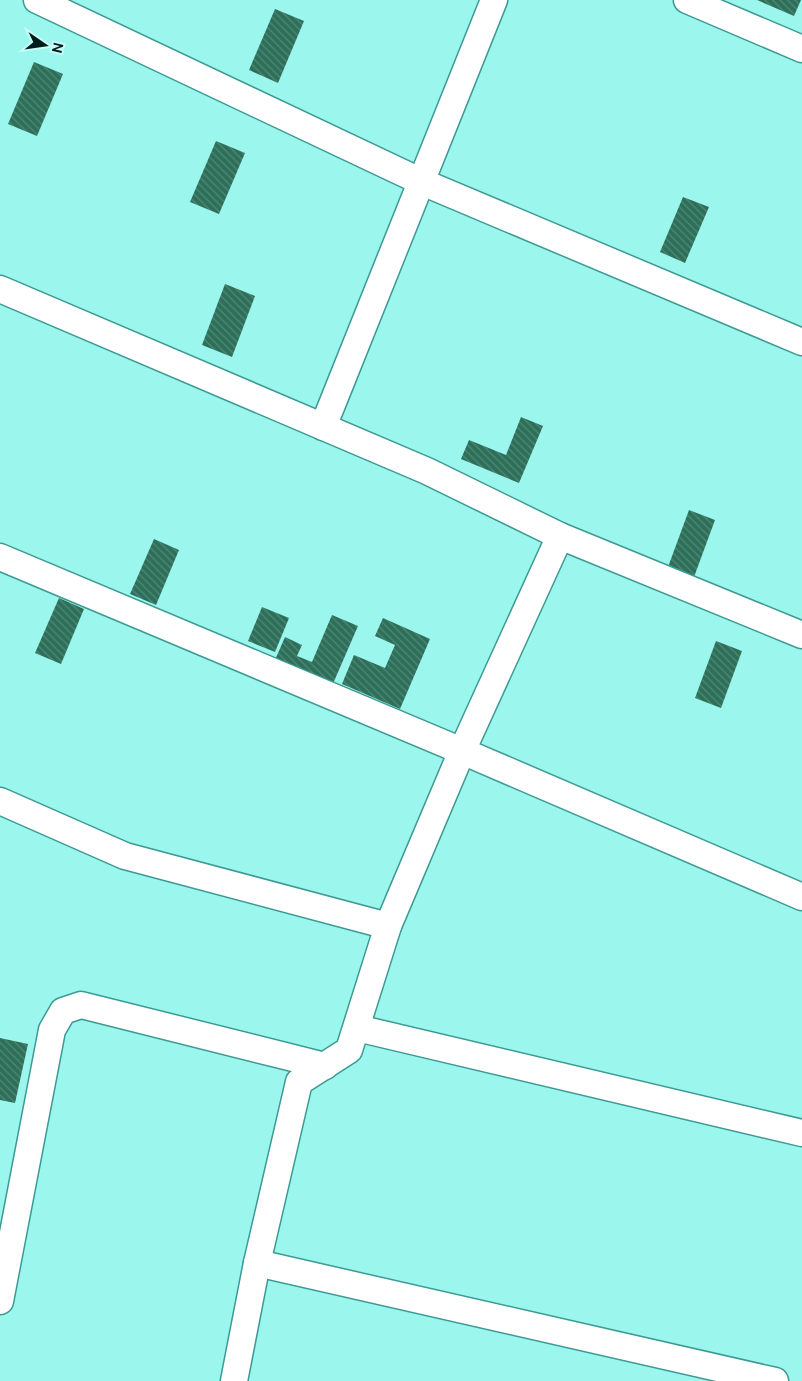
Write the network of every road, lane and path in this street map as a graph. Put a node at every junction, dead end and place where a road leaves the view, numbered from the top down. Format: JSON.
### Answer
{"nodes":[{"id":1,"x":37,"y":0,"type":"edge"},
{"id":2,"x":494,"y":0,"type":"edge"},
{"id":3,"x":688,"y":0,"type":"edge"},
{"id":4,"x":802,"y":49,"type":"edge"},
{"id":5,"x":422,"y":182,"type":"junction"},
{"id":6,"x":0,"y":289,"type":"edge"},
{"id":7,"x":802,"y":342,"type":"edge"},
{"id":8,"x":323,"y":426,"type":"junction"},
{"id":9,"x":560,"y":536,"type":"junction"},
{"id":10,"x":0,"y":557,"type":"edge"},
{"id":11,"x":802,"y":635,"type":"edge"},
{"id":12,"x":462,"y":751,"type":"junction"},
{"id":13,"x":0,"y":801,"type":"edge"},
{"id":14,"x":802,"y":896,"type":"edge"},
{"id":15,"x":388,"y":926,"type":"junction"},
{"id":16,"x":357,"y":1028,"type":"junction"},
{"id":17,"x":325,"y":1066,"type":"junction"},
{"id":18,"x":802,"y":1133,"type":"edge"},
{"id":19,"x":257,"y":1263,"type":"junction"},
{"id":20,"x":0,"y":1301,"type":"edge"},
{"id":21,"x":234,"y":1381,"type":"edge"},
{"id":22,"x":775,"y":1381,"type":"edge"}],
"edges":[{"from":1,"to":5,"type":"street"},
{"from":2,"to":5,"type":"street"},
{"from":3,"to":4,"type":"street"},
{"from":5,"to":7,"type":"street"},
{"from":5,"to":8,"type":"street"},
{"from":6,"to":8,"type":"street"},
{"from":8,"to":9,"type":"street"},
{"from":9,"to":11,"type":"street"},
{"from":9,"to":12,"type":"street"},
{"from":10,"to":12,"type":"street"},
{"from":12,"to":14,"type":"street"},
{"from":12,"to":15,"type":"street"},
{"from":13,"to":15,"type":"street"},
{"from":15,"to":16,"type":"street"},
{"from":16,"to":17,"type":"street"},
{"from":16,"to":18,"type":"street"},
{"from":17,"to":19,"type":"street"},
{"from":17,"to":20,"type":"street"},
{"from":19,"to":21,"type":"street"},
{"from":19,"to":22,"type":"street"}]}
